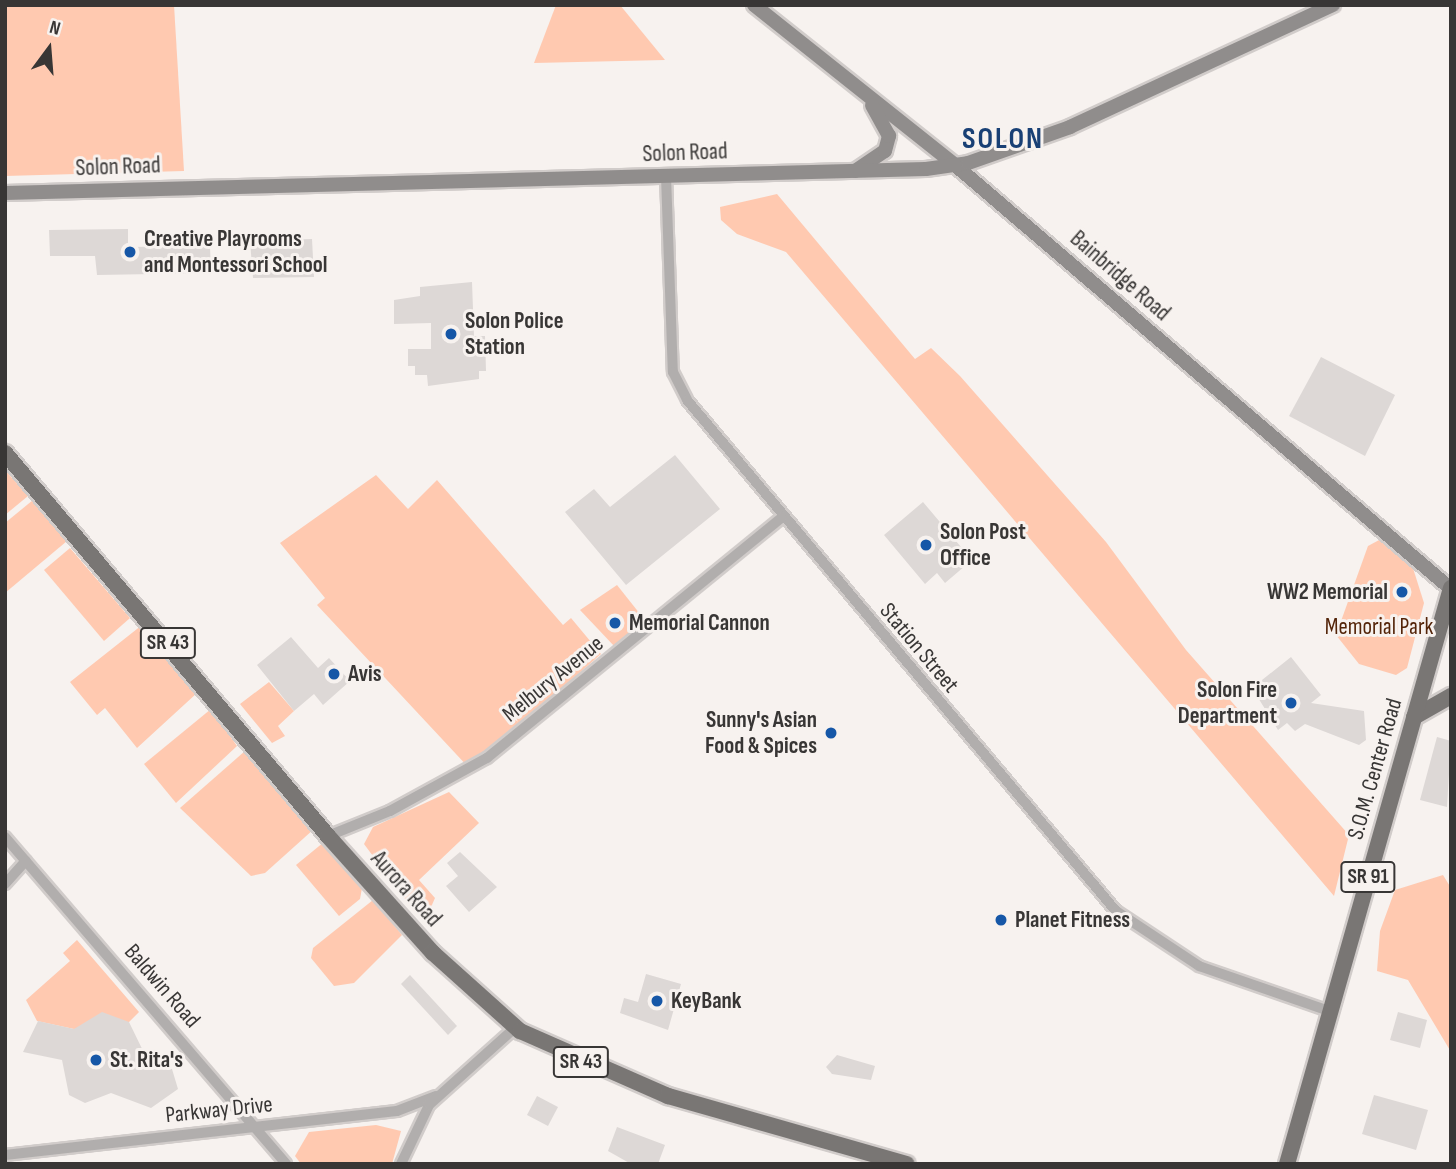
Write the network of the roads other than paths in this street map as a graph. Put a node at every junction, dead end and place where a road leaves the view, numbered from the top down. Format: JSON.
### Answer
{"nodes":[{"id":1,"x":754,"y":5,"type":"edge"},
{"id":2,"x":1333,"y":5,"type":"edge"},
{"id":3,"x":860,"y":90,"type":"junction"},
{"id":4,"x":954,"y":165,"type":"junction"},
{"id":5,"x":851,"y":173,"type":"junction"},
{"id":6,"x":666,"y":176,"type":"junction"},
{"id":7,"x":5,"y":193,"type":"edge"},
{"id":8,"x":5,"y":453,"type":"edge"},
{"id":9,"x":781,"y":518,"type":"junction"},
{"id":10,"x":1451,"y":588,"type":"edge"},
{"id":11,"x":1451,"y":696,"type":"edge"},
{"id":12,"x":1414,"y":717,"type":"junction"},
{"id":13,"x":328,"y":836,"type":"junction"},
{"id":14,"x":5,"y":837,"type":"edge"},
{"id":15,"x":26,"y":862,"type":"junction"},
{"id":16,"x":5,"y":884,"type":"edge"},
{"id":17,"x":1329,"y":1012,"type":"junction"},
{"id":18,"x":516,"y":1027,"type":"junction"},
{"id":19,"x":436,"y":1096,"type":"junction"},
{"id":20,"x":257,"y":1127,"type":"junction"},
{"id":21,"x":5,"y":1155,"type":"edge"},
{"id":22,"x":286,"y":1164,"type":"edge"},
{"id":23,"x":401,"y":1164,"type":"edge"},
{"id":24,"x":907,"y":1164,"type":"edge"},
{"id":25,"x":1287,"y":1164,"type":"edge"}],
"edges":[{"from":1,"to":3,"type":"street","name":"Bainbridge Road"},
{"from":2,"to":4,"type":"street","name":"Solon Road"},
{"from":3,"to":4,"type":"street","name":"Bainbridge Road"},
{"from":3,"to":5,"type":"street"},
{"from":4,"to":5,"type":"street","name":"Solon Road"},
{"from":4,"to":10,"type":"street","name":"Bainbridge Road"},
{"from":5,"to":6,"type":"street","name":"Solon Road"},
{"from":6,"to":7,"type":"street","name":"Solon Road"},
{"from":6,"to":9,"type":"street","name":"Station Street"},
{"from":8,"to":13,"type":"main road","name":"Aurora Road","number":"SR 43"},
{"from":9,"to":13,"type":"street","name":"Melbury Avenue"},
{"from":9,"to":17,"type":"street","name":"Station Street"},
{"from":10,"to":12,"type":"main road","name":"S.O.M. Center Road","number":"SR 91"},
{"from":11,"to":12,"type":"main road"},
{"from":12,"to":17,"type":"main road","name":"S.O.M. Center Road","number":"SR 91"},
{"from":13,"to":18,"type":"main road","name":"Aurora Road","number":"SR 43"},
{"from":14,"to":15,"type":"street","name":"Baldwin Road"},
{"from":15,"to":16,"type":"street"},
{"from":15,"to":20,"type":"street","name":"Baldwin Road"},
{"from":17,"to":25,"type":"main road","name":"S.O.M. Center Road","number":"SR 91"},
{"from":18,"to":19,"type":"street"},
{"from":18,"to":24,"type":"main road","name":"Aurora Road","number":"SR 43"},
{"from":19,"to":20,"type":"street","name":"Parkway Drive"},
{"from":19,"to":23,"type":"street"},
{"from":20,"to":21,"type":"street","name":"Parkway Drive"},
{"from":20,"to":22,"type":"street","name":"Baldwin Road"}]}
